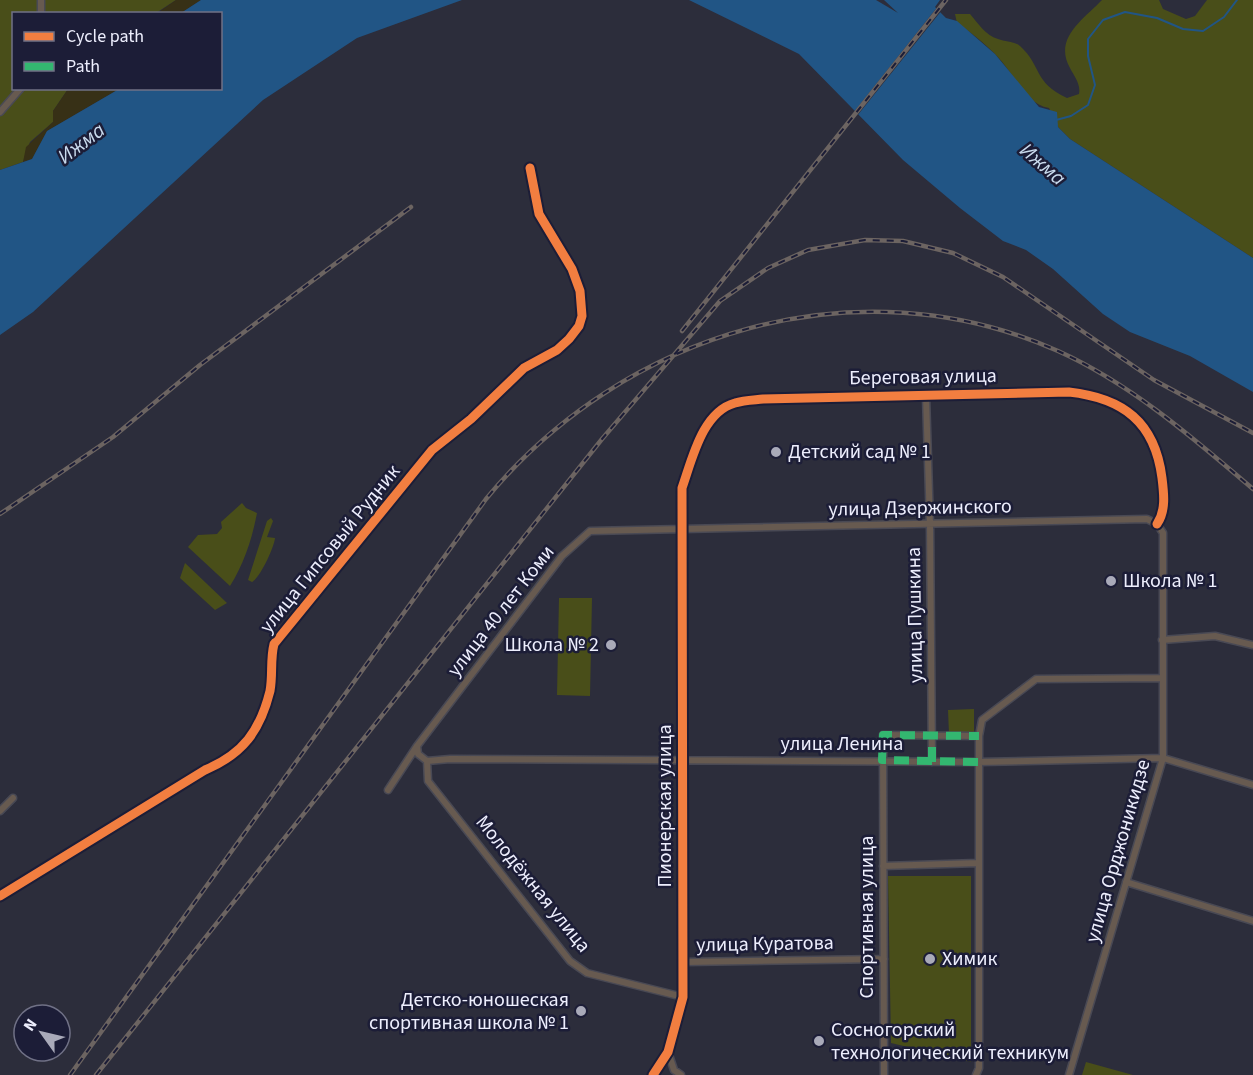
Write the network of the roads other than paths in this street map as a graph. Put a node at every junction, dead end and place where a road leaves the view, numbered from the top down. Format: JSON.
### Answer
{"nodes":[{"id":1,"x":19,"y":90,"type":"edge"},
{"id":2,"x":0,"y":112,"type":"edge"},
{"id":3,"x":530,"y":168,"type":"dead end"},
{"id":4,"x":926,"y":396,"type":"junction"},
{"id":5,"x":1157,"y":524,"type":"junction"},
{"id":6,"x":930,"y":525,"type":"junction"},
{"id":7,"x":683,"y":530,"type":"junction"},
{"id":8,"x":1162,"y":640,"type":"junction"},
{"id":9,"x":1253,"y":645,"type":"edge"},
{"id":10,"x":1162,"y":678,"type":"junction"},
{"id":11,"x":933,"y":735,"type":"junction"},
{"id":12,"x":979,"y":736,"type":"junction"},
{"id":13,"x":417,"y":746,"type":"junction"},
{"id":14,"x":1163,"y":759,"type":"junction"},
{"id":15,"x":683,"y":760,"type":"junction"},
{"id":16,"x":882,"y":760,"type":"junction"},
{"id":17,"x":427,"y":761,"type":"junction"},
{"id":18,"x":932,"y":762,"type":"junction"},
{"id":19,"x":978,"y":762,"type":"junction"},
{"id":20,"x":1253,"y":785,"type":"edge"},
{"id":21,"x":388,"y":790,"type":"dead end"},
{"id":22,"x":13,"y":798,"type":"dead end"},
{"id":23,"x":0,"y":811,"type":"edge"},
{"id":24,"x":978,"y":863,"type":"junction"},
{"id":25,"x":883,"y":866,"type":"junction"},
{"id":26,"x":1126,"y":882,"type":"junction"},
{"id":27,"x":0,"y":896,"type":"edge"},
{"id":28,"x":1253,"y":921,"type":"edge"},
{"id":29,"x":884,"y":959,"type":"junction"},
{"id":30,"x":684,"y":962,"type":"junction"},
{"id":31,"x":683,"y":997,"type":"junction"},
{"id":32,"x":668,"y":1052,"type":"junction"},
{"id":33,"x":653,"y":1075,"type":"edge"},
{"id":34,"x":681,"y":1075,"type":"edge"},
{"id":35,"x":884,"y":1075,"type":"edge"},
{"id":36,"x":976,"y":1075,"type":"edge"},
{"id":37,"x":1069,"y":1075,"type":"edge"}],
"edges":[{"from":1,"to":2,"type":"street"},
{"from":3,"to":27,"type":"street","name":"улица Гипсовый Рудник"},
{"from":4,"to":5,"type":"street","name":"Береговая улица"},
{"from":4,"to":6,"type":"street","name":"улица Пушкина"},
{"from":4,"to":7,"type":"street","name":"Береговая улица"},
{"from":5,"to":6,"type":"street","name":"улица Дзержинского"},
{"from":5,"to":8,"type":"street","name":"улица Орджоникидзе"},
{"from":6,"to":7,"type":"street","name":"улица Дзержинского"},
{"from":6,"to":11,"type":"street","name":"улица Пушкина"},
{"from":7,"to":13,"type":"street","name":"улица 40 лет Коми"},
{"from":7,"to":15,"type":"street","name":"Пионерская улица"},
{"from":8,"to":9,"type":"street"},
{"from":8,"to":10,"type":"street","name":"улица Орджоникидзе"},
{"from":10,"to":12,"type":"street"},
{"from":10,"to":14,"type":"street","name":"улица Орджоникидзе"},
{"from":11,"to":12,"type":"street"},
{"from":11,"to":16,"type":"street","name":"Спортивная улица"},
{"from":11,"to":18,"type":"street","name":"улица Пушкина"},
{"from":12,"to":19,"type":"street"},
{"from":13,"to":17,"type":"street","name":"Молодёжная улица"},
{"from":13,"to":21,"type":"street","name":"улица 40 лет Коми"},
{"from":14,"to":19,"type":"street","name":"улица Ленина"},
{"from":14,"to":20,"type":"street","name":"улица Ленина"},
{"from":14,"to":26,"type":"street","name":"улица Орджоникидзе"},
{"from":15,"to":16,"type":"street","name":"улица Ленина"},
{"from":15,"to":17,"type":"street","name":"улица Ленина"},
{"from":15,"to":30,"type":"street","name":"Пионерская улица"},
{"from":16,"to":18,"type":"street","name":"улица Ленина"},
{"from":16,"to":25,"type":"street","name":"Спортивная улица"},
{"from":17,"to":31,"type":"street","name":"Молодёжная улица"},
{"from":18,"to":19,"type":"street","name":"улица Ленина"},
{"from":19,"to":24,"type":"street"},
{"from":22,"to":23,"type":"street"},
{"from":24,"to":25,"type":"street"},
{"from":24,"to":36,"type":"street"},
{"from":25,"to":29,"type":"street","name":"Спортивная улица"},
{"from":26,"to":28,"type":"street"},
{"from":26,"to":37,"type":"street","name":"улица Орджоникидзе"},
{"from":29,"to":30,"type":"street","name":"улица Куратова"},
{"from":29,"to":35,"type":"street","name":"Спортивная улица"},
{"from":30,"to":31,"type":"street","name":"Пионерская улица"},
{"from":31,"to":32,"type":"street","name":"Пионерская улица"},
{"from":32,"to":33,"type":"street","name":"Пионерская улица"},
{"from":32,"to":34,"type":"street"}]}
